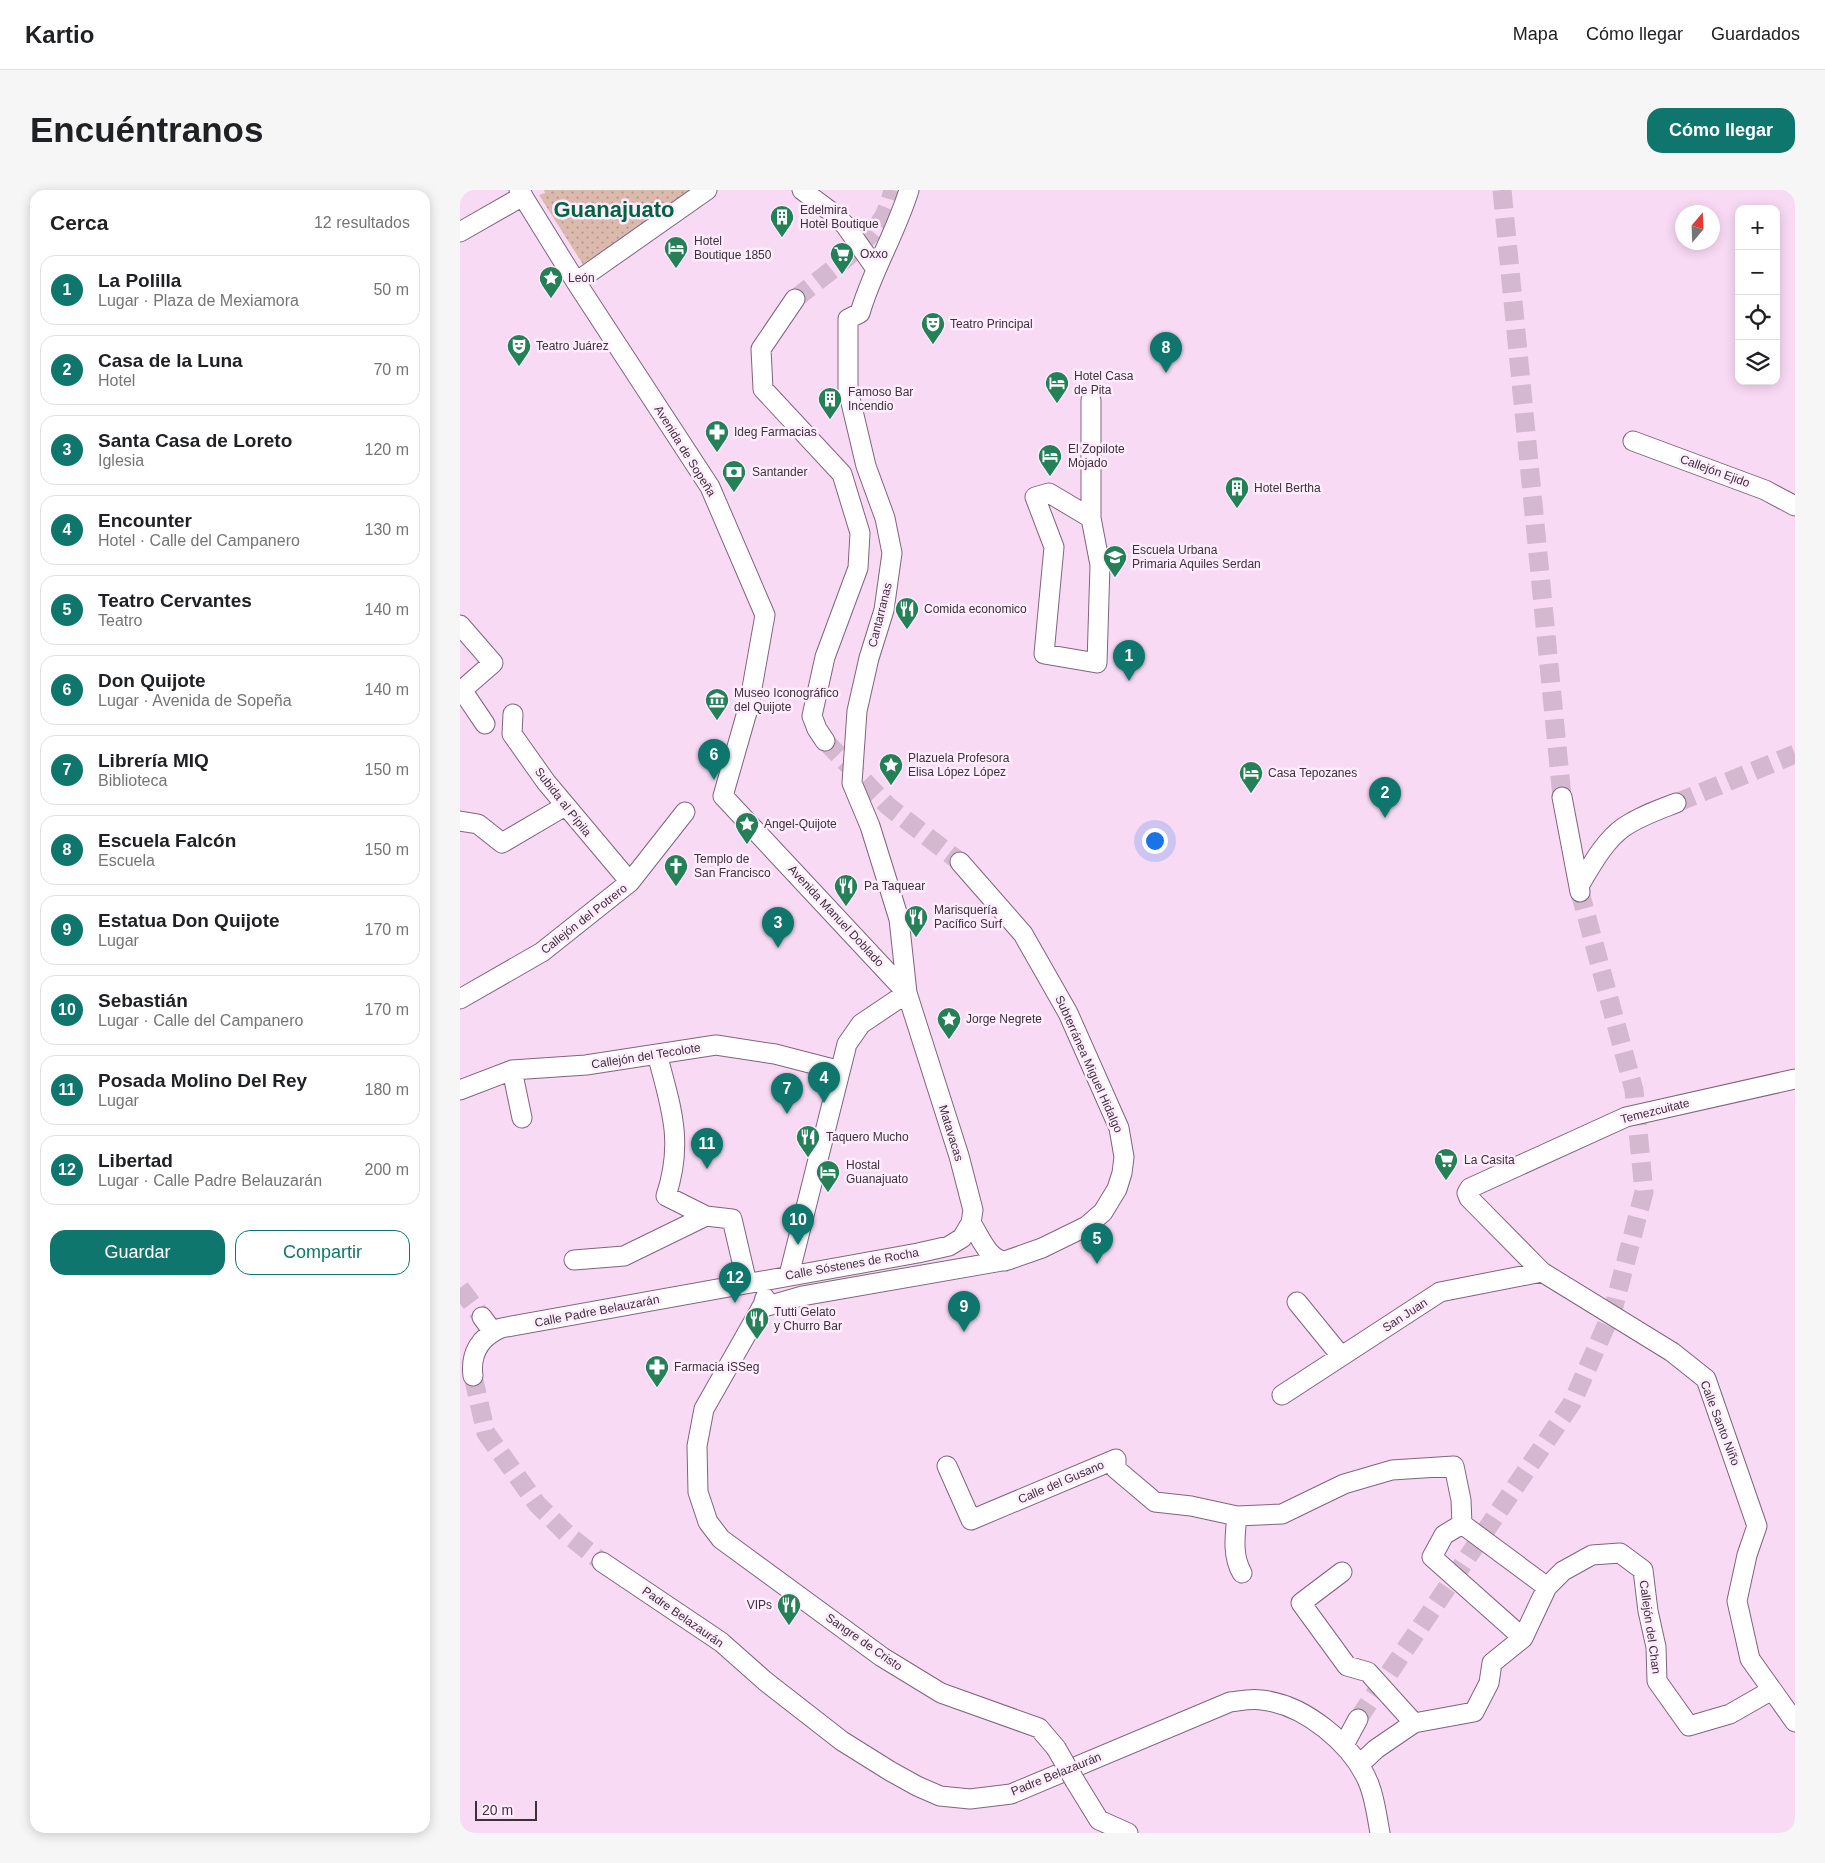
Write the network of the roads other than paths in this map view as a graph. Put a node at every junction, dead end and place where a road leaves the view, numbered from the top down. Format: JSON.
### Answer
{"nodes":[{"id":1,"x":708,"y":190,"type":"edge"},
{"id":2,"x":802,"y":190,"type":"edge"},
{"id":3,"x":909,"y":190,"type":"edge"},
{"id":4,"x":521,"y":193,"type":"edge"},
{"id":5,"x":460,"y":232,"type":"edge"},
{"id":6,"x":876,"y":269,"type":"junction"},
{"id":7,"x":576,"y":282,"type":"junction"},
{"id":8,"x":795,"y":299,"type":"tunnel mouth"},
{"id":9,"x":1091,"y":400,"type":"dead end"},
{"id":10,"x":1633,"y":441,"type":"dead end"},
{"id":11,"x":1795,"y":506,"type":"edge"},
{"id":12,"x":1091,"y":518,"type":"junction"},
{"id":13,"x":460,"y":625,"type":"edge"},
{"id":14,"x":513,"y":714,"type":"dead end"},
{"id":15,"x":485,"y":724,"type":"dead end"},
{"id":16,"x":825,"y":741,"type":"tunnel mouth"},
{"id":17,"x":723,"y":796,"type":"joint"},
{"id":18,"x":1562,"y":797,"type":"tunnel mouth"},
{"id":19,"x":1676,"y":803,"type":"tunnel mouth"},
{"id":20,"x":565,"y":806,"type":"junction"},
{"id":21,"x":685,"y":812,"type":"dead end"},
{"id":22,"x":460,"y":821,"type":"edge"},
{"id":23,"x":960,"y":862,"type":"tunnel mouth"},
{"id":24,"x":630,"y":882,"type":"junction"},
{"id":25,"x":907,"y":993,"type":"junction"},
{"id":26,"x":460,"y":999,"type":"edge"},
{"id":27,"x":657,"y":1054,"type":"junction"},
{"id":28,"x":833,"y":1069,"type":"dead end"},
{"id":29,"x":512,"y":1070,"type":"junction"},
{"id":30,"x":1795,"y":1079,"type":"edge"},
{"id":31,"x":460,"y":1090,"type":"edge"},
{"id":32,"x":522,"y":1118,"type":"dead end"},
{"id":33,"x":1468,"y":1190,"type":"joint"},
{"id":34,"x":706,"y":1216,"type":"junction"},
{"id":35,"x":972,"y":1223,"type":"junction"},
{"id":36,"x":574,"y":1260,"type":"dead end"},
{"id":37,"x":1005,"y":1261,"type":"junction"},
{"id":38,"x":1542,"y":1272,"type":"junction"},
{"id":39,"x":789,"y":1275,"type":"junction"},
{"id":40,"x":750,"y":1282,"type":"junction"},
{"id":41,"x":1297,"y":1302,"type":"dead end"},
{"id":42,"x":761,"y":1308,"type":"junction"},
{"id":43,"x":1341,"y":1356,"type":"junction"},
{"id":44,"x":473,"y":1376,"type":"tunnel mouth"},
{"id":45,"x":1282,"y":1395,"type":"dead end"},
{"id":46,"x":947,"y":1466,"type":"dead end"},
{"id":47,"x":1236,"y":1516,"type":"junction"},
{"id":48,"x":1462,"y":1524,"type":"junction"},
{"id":49,"x":602,"y":1562,"type":"tunnel mouth"},
{"id":50,"x":1342,"y":1572,"type":"dead end"},
{"id":51,"x":1242,"y":1573,"type":"dead end"},
{"id":52,"x":1547,"y":1587,"type":"junction"},
{"id":53,"x":1523,"y":1638,"type":"junction"},
{"id":54,"x":1772,"y":1690,"type":"junction"},
{"id":55,"x":1358,"y":1719,"type":"tunnel mouth"},
{"id":56,"x":1795,"y":1722,"type":"edge"},
{"id":57,"x":1414,"y":1723,"type":"junction"},
{"id":58,"x":1344,"y":1745,"type":"junction"},
{"id":59,"x":1359,"y":1765,"type":"junction"},
{"id":60,"x":1128,"y":1833,"type":"edge"},
{"id":61,"x":1380,"y":1833,"type":"edge"}],
"edges":[{"from":1,"to":7,"type":"street"},
{"from":2,"to":6,"type":"street"},
{"from":3,"to":6,"type":"street","name":"Cantarranas"},
{"from":4,"to":5,"type":"street"},
{"from":4,"to":7,"type":"street","name":"Avenida de Sopeña"},
{"from":6,"to":25,"type":"street","name":"Cantarranas"},
{"from":7,"to":17,"type":"street","name":"Avenida de Sopeña"},
{"from":8,"to":16,"type":"street"},
{"from":9,"to":12,"type":"street"},
{"from":10,"to":11,"type":"street","name":"Callejón Ejido"},
{"from":12,"to":12,"type":"street"},
{"from":13,"to":15,"type":"street"},
{"from":14,"to":20,"type":"street","name":"Subida al Pípila"},
{"from":17,"to":25,"type":"street","name":"Avenida Manuel Doblado"},
{"from":18,"to":19,"type":"street"},
{"from":20,"to":22,"type":"street"},
{"from":20,"to":24,"type":"street","name":"Subida al Pípila"},
{"from":21,"to":24,"type":"street","name":"Callejón del Potrero"},
{"from":23,"to":37,"type":"street","name":"Subterránea Miguel Hidalgo"},
{"from":24,"to":26,"type":"street","name":"Callejón del Potrero"},
{"from":25,"to":35,"type":"street","name":"Matavacas"},
{"from":25,"to":39,"type":"street"},
{"from":27,"to":28,"type":"street","name":"Callejón del Tecolote"},
{"from":27,"to":29,"type":"street","name":"Callejón del Tecolote"},
{"from":27,"to":34,"type":"street"},
{"from":29,"to":31,"type":"street","name":"Callejón del Tecolote"},
{"from":29,"to":32,"type":"street"},
{"from":30,"to":33,"type":"street","name":"Temezcuitate"},
{"from":33,"to":38,"type":"street","name":"Calle Santo Niño"},
{"from":34,"to":36,"type":"street"},
{"from":34,"to":40,"type":"street"},
{"from":35,"to":37,"type":"street","name":"Matavacas"},
{"from":35,"to":39,"type":"street","name":"Calle Sóstenes de Rocha"},
{"from":37,"to":42,"type":"street","name":"Calle Sóstenes de Rocha"},
{"from":38,"to":43,"type":"street","name":"San Juan"},
{"from":38,"to":54,"type":"street","name":"Calle Santo Niño"},
{"from":39,"to":40,"type":"street","name":"Calle Sóstenes de Rocha"},
{"from":40,"to":42,"type":"street"},
{"from":40,"to":44,"type":"street","name":"Calle Padre Belauzarán"},
{"from":41,"to":43,"type":"street"},
{"from":42,"to":60,"type":"street","name":"Sangre de Cristo","bridge":true},
{"from":43,"to":45,"type":"street","name":"San Juan"},
{"from":46,"to":47,"type":"street","name":"Calle del Gusano"},
{"from":47,"to":48,"type":"street","name":"Calle del Gusano"},
{"from":47,"to":51,"type":"street"},
{"from":48,"to":52,"type":"street"},
{"from":48,"to":53,"type":"street"},
{"from":49,"to":58,"type":"street","name":"Padre Belazaurán"},
{"from":50,"to":57,"type":"street"},
{"from":52,"to":53,"type":"street","name":"Callejón del Chan"},
{"from":52,"to":54,"type":"street","name":"Callejón del Chan"},
{"from":53,"to":57,"type":"street","name":"Callejón del Chan"},
{"from":54,"to":56,"type":"street","name":"Calle Santo Niño"},
{"from":55,"to":58,"type":"street"},
{"from":57,"to":59,"type":"street","name":"Callejón del Chan"},
{"from":58,"to":59,"type":"street","name":"Padre Belazaurán"},
{"from":59,"to":61,"type":"street","name":"Padre Belazaurán"}]}
